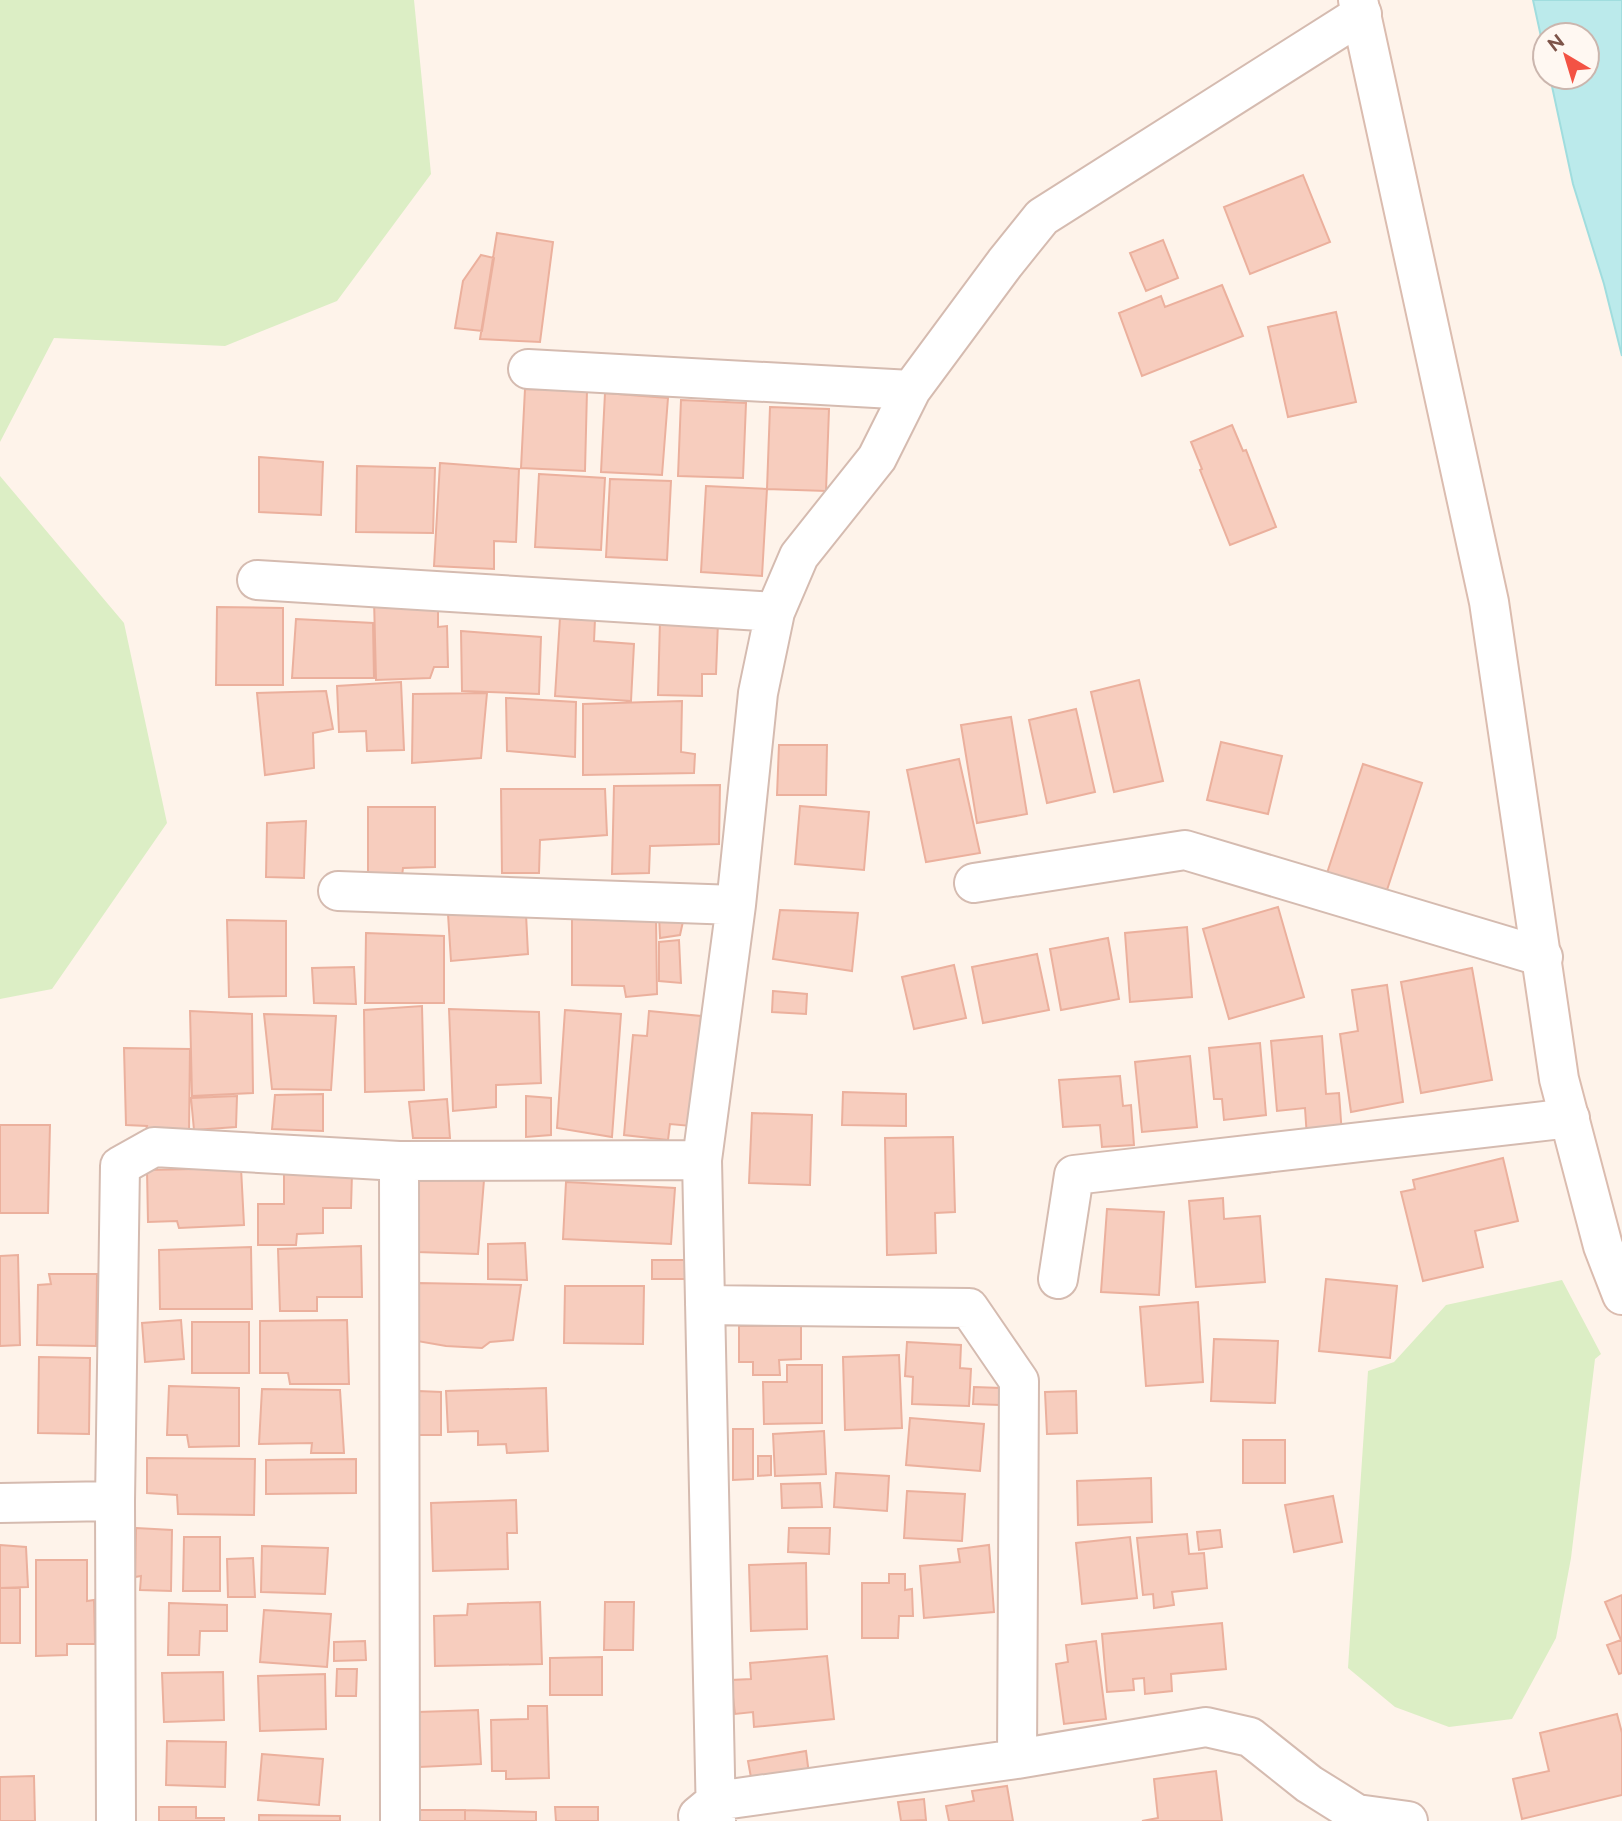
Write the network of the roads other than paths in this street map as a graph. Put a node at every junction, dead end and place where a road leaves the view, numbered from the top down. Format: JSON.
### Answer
{"nodes":[{"id":1,"x":1360,"y":7,"type":"edge"},
{"id":2,"x":528,"y":369,"type":"dead end"},
{"id":3,"x":911,"y":390,"type":"junction"},
{"id":4,"x":257,"y":580,"type":"dead end"},
{"id":5,"x":775,"y":612,"type":"junction"},
{"id":6,"x":974,"y":883,"type":"dead end"},
{"id":7,"x":338,"y":891,"type":"dead end"},
{"id":8,"x":736,"y":905,"type":"junction"},
{"id":9,"x":1543,"y":957,"type":"junction"},
{"id":10,"x":1570,"y":1118,"type":"junction"},
{"id":11,"x":702,"y":1160,"type":"junction"},
{"id":12,"x":399,"y":1161,"type":"junction"},
{"id":13,"x":1058,"y":1279,"type":"dead end"},
{"id":14,"x":1622,"y":1295,"type":"edge"},
{"id":15,"x":705,"y":1305,"type":"junction"},
{"id":16,"x":115,"y":1501,"type":"junction"},
{"id":17,"x":0,"y":1503,"type":"edge"},
{"id":18,"x":1017,"y":1759,"type":"junction"},
{"id":19,"x":708,"y":1815,"type":"edge"},
{"id":20,"x":116,"y":1821,"type":"edge"},
{"id":21,"x":400,"y":1821,"type":"edge"},
{"id":22,"x":1408,"y":1821,"type":"edge"}],
"edges":[{"from":1,"to":3,"type":"street"},
{"from":1,"to":9,"type":"street"},
{"from":2,"to":3,"type":"street"},
{"from":3,"to":5,"type":"street"},
{"from":4,"to":5,"type":"street"},
{"from":5,"to":8,"type":"street"},
{"from":6,"to":9,"type":"street"},
{"from":7,"to":8,"type":"street"},
{"from":8,"to":11,"type":"street"},
{"from":9,"to":10,"type":"street"},
{"from":10,"to":13,"type":"street"},
{"from":10,"to":14,"type":"street"},
{"from":11,"to":12,"type":"street"},
{"from":11,"to":15,"type":"street"},
{"from":12,"to":16,"type":"street"},
{"from":12,"to":21,"type":"street"},
{"from":15,"to":18,"type":"street"},
{"from":15,"to":19,"type":"street"},
{"from":16,"to":17,"type":"street"},
{"from":16,"to":20,"type":"street"},
{"from":18,"to":19,"type":"street"},
{"from":18,"to":22,"type":"street"}]}
